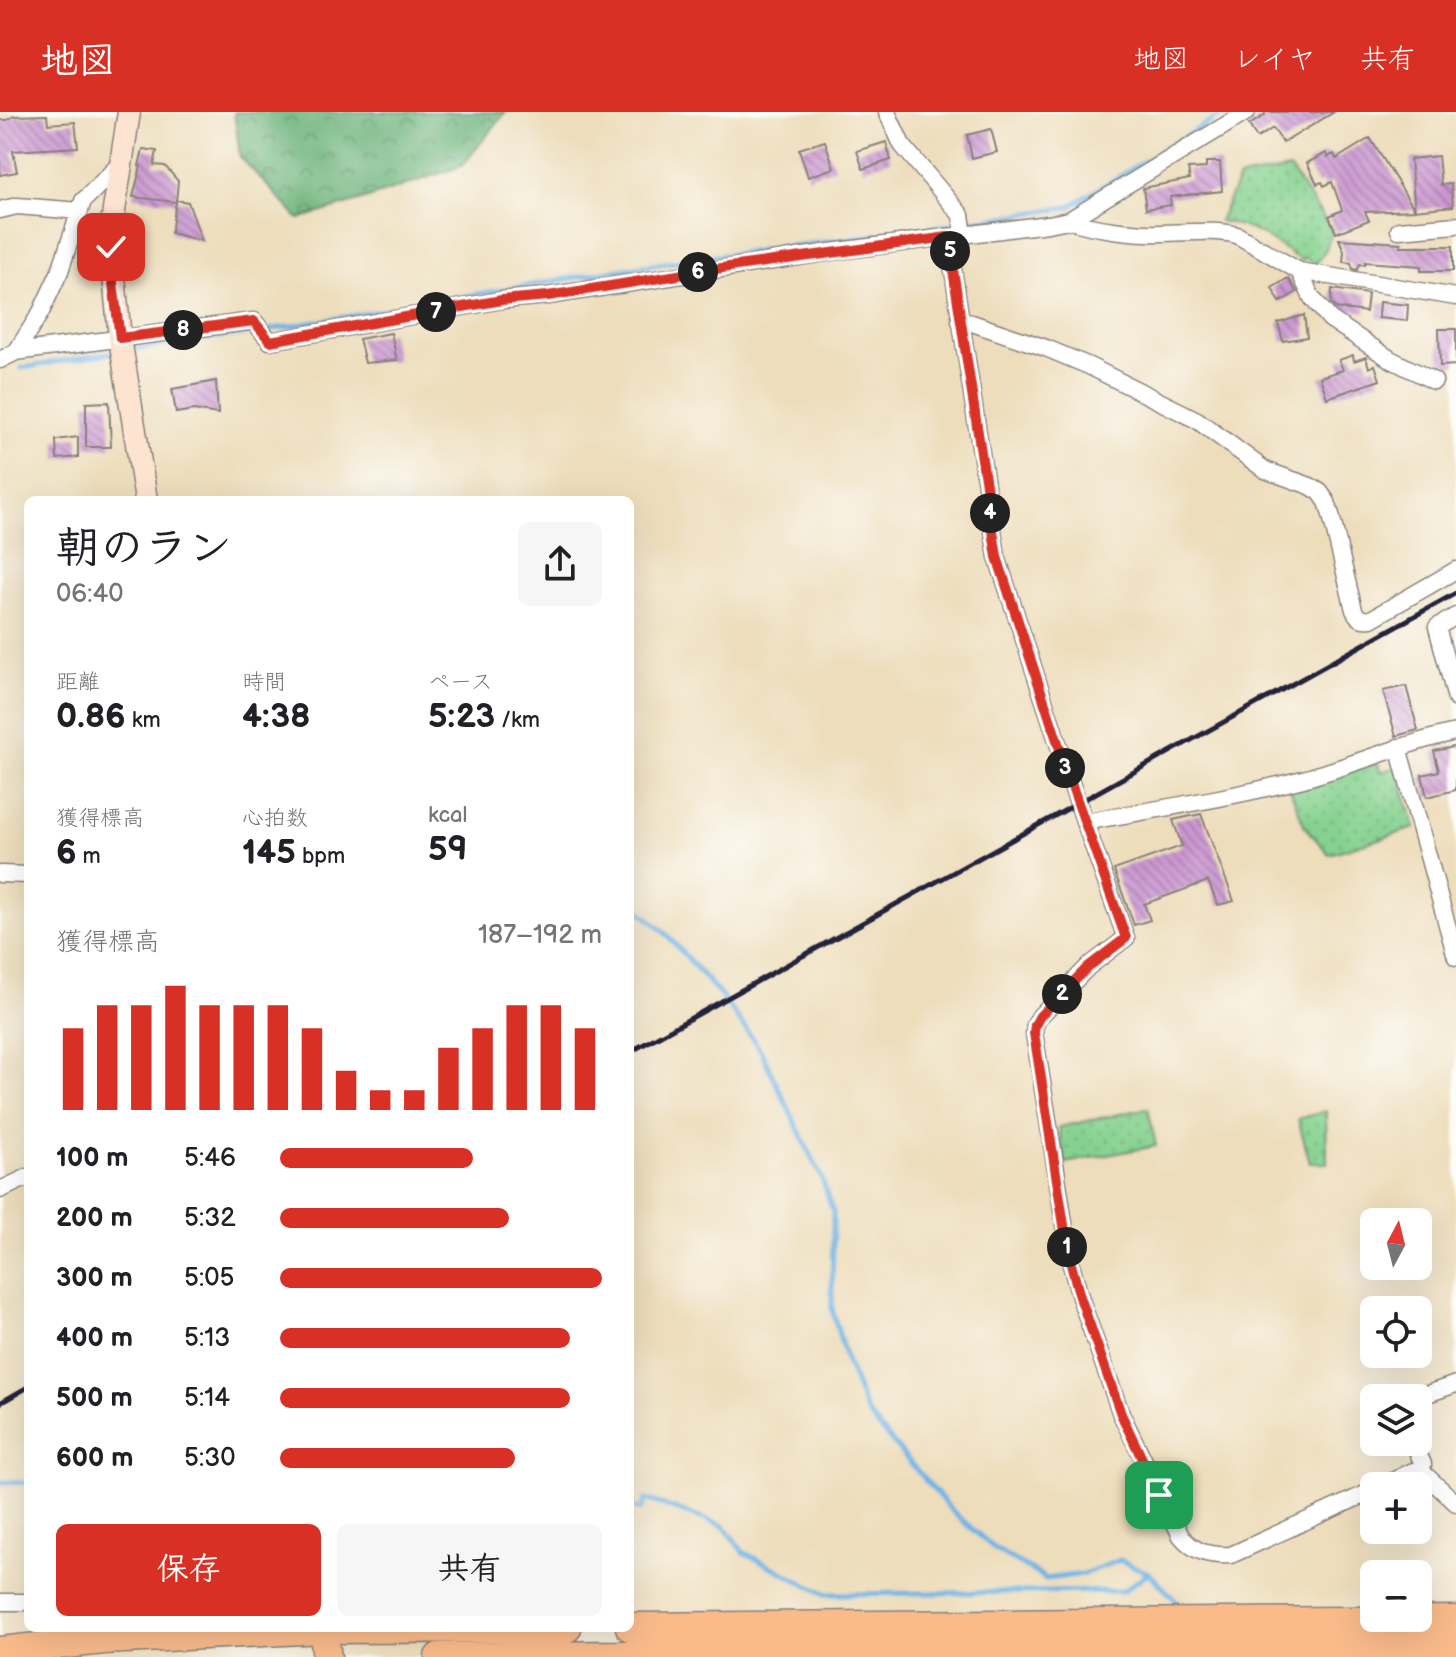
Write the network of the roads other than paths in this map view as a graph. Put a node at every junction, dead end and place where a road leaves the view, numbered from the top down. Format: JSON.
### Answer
{"nodes":[{"id":1,"x":129,"y":112,"type":"edge"},
{"id":2,"x":887,"y":112,"type":"edge"},
{"id":3,"x":1247,"y":112,"type":"edge"},
{"id":4,"x":121,"y":163,"type":"junction"},
{"id":5,"x":0,"y":210,"type":"edge"},
{"id":6,"x":80,"y":211,"type":"junction"},
{"id":7,"x":1069,"y":220,"type":"junction"},
{"id":8,"x":1456,"y":225,"type":"edge"},
{"id":9,"x":959,"y":229,"type":"junction"},
{"id":10,"x":1399,"y":230,"type":"dead end"},
{"id":11,"x":1299,"y":271,"type":"junction"},
{"id":12,"x":1456,"y":297,"type":"edge"},
{"id":13,"x":960,"y":321,"type":"junction"},
{"id":14,"x":121,"y":346,"type":"junction"},
{"id":15,"x":16,"y":352,"type":"junction"},
{"id":16,"x":0,"y":360,"type":"edge"},
{"id":17,"x":1434,"y":381,"type":"dead end"},
{"id":18,"x":145,"y":496,"type":"edge"},
{"id":19,"x":1456,"y":570,"type":"edge"},
{"id":20,"x":1456,"y":616,"type":"edge"},
{"id":21,"x":1456,"y":699,"type":"edge"},
{"id":22,"x":1456,"y":732,"type":"edge"},
{"id":23,"x":1398,"y":747,"type":"junction"},
{"id":24,"x":1084,"y":822,"type":"junction"},
{"id":25,"x":0,"y":874,"type":"edge"},
{"id":26,"x":24,"y":875,"type":"edge"},
{"id":27,"x":1456,"y":957,"type":"edge"},
{"id":28,"x":24,"y":1179,"type":"edge"},
{"id":29,"x":0,"y":1190,"type":"edge"},
{"id":30,"x":1456,"y":1384,"type":"edge"},
{"id":31,"x":1432,"y":1392,"type":"edge"},
{"id":32,"x":1419,"y":1456,"type":"edge"},
{"id":33,"x":1411,"y":1472,"type":"edge"},
{"id":34,"x":1422,"y":1472,"type":"joint"},
{"id":35,"x":1432,"y":1481,"type":"edge"},
{"id":36,"x":1360,"y":1496,"type":"edge"},
{"id":37,"x":1456,"y":1503,"type":"edge"},
{"id":38,"x":0,"y":1602,"type":"edge"},
{"id":39,"x":24,"y":1602,"type":"edge"},
{"id":40,"x":1456,"y":1620,"type":"edge"},
{"id":41,"x":634,"y":1627,"type":"edge"},
{"id":42,"x":250,"y":1632,"type":"edge"},
{"id":43,"x":324,"y":1632,"type":"edge"},
{"id":44,"x":1456,"y":1646,"type":"edge"},
{"id":45,"x":0,"y":1651,"type":"edge"},
{"id":46,"x":327,"y":1657,"type":"edge"},
{"id":47,"x":439,"y":1657,"type":"edge"}],
"edges":[{"from":1,"to":4,"type":"street"},
{"from":2,"to":9,"type":"street"},
{"from":3,"to":7,"type":"street"},
{"from":4,"to":6,"type":"street"},
{"from":4,"to":14,"type":"street"},
{"from":5,"to":6,"type":"street"},
{"from":6,"to":15,"type":"street"},
{"from":7,"to":9,"type":"street"},
{"from":7,"to":11,"type":"street"},
{"from":8,"to":10,"type":"street"},
{"from":9,"to":13,"type":"street"},
{"from":9,"to":14,"type":"street"},
{"from":11,"to":12,"type":"street"},
{"from":11,"to":17,"type":"street"},
{"from":13,"to":19,"type":"street"},
{"from":13,"to":24,"type":"street"},
{"from":14,"to":15,"type":"street"},
{"from":14,"to":18,"type":"street"},
{"from":15,"to":16,"type":"street"},
{"from":20,"to":21,"type":"street"},
{"from":22,"to":23,"type":"street"},
{"from":23,"to":24,"type":"street"},
{"from":23,"to":27,"type":"street"},
{"from":24,"to":36,"type":"street"},
{"from":25,"to":26,"type":"street"},
{"from":28,"to":29,"type":"street"},
{"from":30,"to":31,"type":"street"},
{"from":32,"to":34,"type":"street"},
{"from":33,"to":34,"type":"street"},
{"from":35,"to":37,"type":"street"},
{"from":38,"to":39,"type":"street"},
{"from":40,"to":41,"type":"highway"},
{"from":42,"to":45,"type":"highway"},
{"from":43,"to":46,"type":"highway"},
{"from":44,"to":47,"type":"highway"}]}
